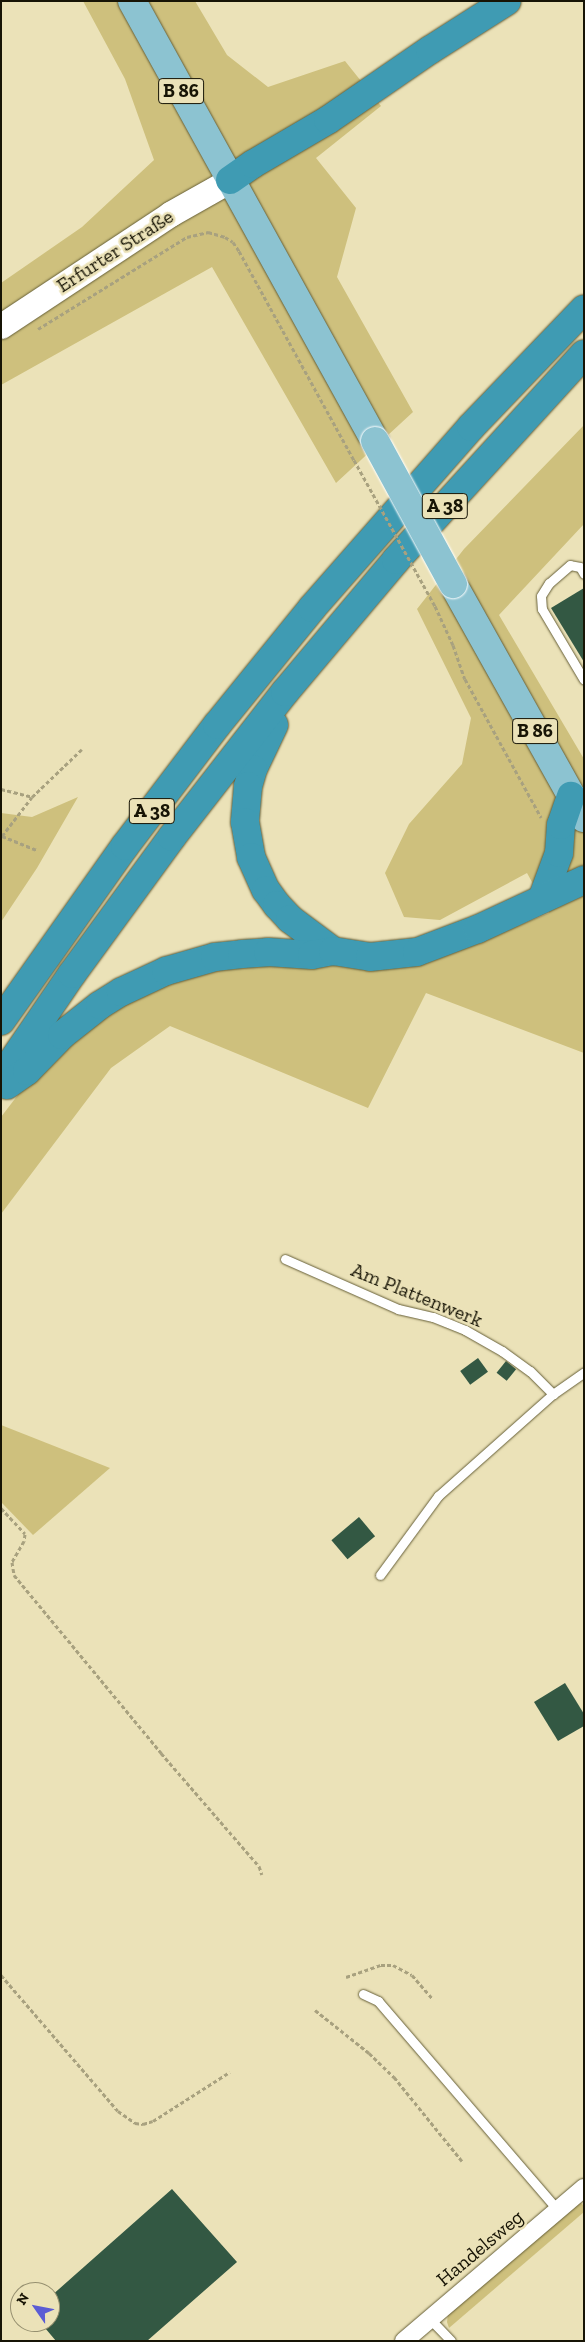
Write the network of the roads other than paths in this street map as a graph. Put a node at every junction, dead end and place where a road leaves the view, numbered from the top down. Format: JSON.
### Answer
{"nodes":[{"id":1,"x":132,"y":1,"type":"edge"},
{"id":2,"x":507,"y":1,"type":"edge"},
{"id":3,"x":230,"y":180,"type":"junction"},
{"id":4,"x":584,"y":309,"type":"edge"},
{"id":5,"x":1,"y":326,"type":"edge"},
{"id":6,"x":584,"y":354,"type":"edge"},
{"id":7,"x":584,"y":574,"type":"edge"},
{"id":8,"x":584,"y":680,"type":"edge"},
{"id":9,"x":285,"y":692,"type":"junction"},
{"id":10,"x":578,"y":807,"type":"edge"},
{"id":11,"x":584,"y":880,"type":"edge"},
{"id":12,"x":542,"y":900,"type":"junction"},
{"id":13,"x":333,"y":951,"type":"junction"},
{"id":14,"x":1,"y":1021,"type":"edge"},
{"id":15,"x":1,"y":1078,"type":"edge"},
{"id":16,"x":1,"y":1089,"type":"edge"},
{"id":17,"x":285,"y":1259,"type":"dead end"},
{"id":18,"x":584,"y":1372,"type":"edge"},
{"id":19,"x":553,"y":1394,"type":"junction"},
{"id":20,"x":380,"y":1575,"type":"dead end"},
{"id":21,"x":363,"y":1994,"type":"dead end"},
{"id":22,"x":584,"y":2188,"type":"edge"},
{"id":23,"x":558,"y":2210,"type":"junction"},
{"id":24,"x":430,"y":2319,"type":"junction"},
{"id":25,"x":404,"y":2341,"type":"edge"},
{"id":26,"x":451,"y":2341,"type":"edge"}],
"edges":[{"from":1,"to":3,"type":"main road","number":"B 86"},
{"from":2,"to":3,"type":"highway"},
{"from":3,"to":5,"type":"main road","name":"Erfurter Straße"},
{"from":3,"to":10,"type":"main road","number":"B 86","bridge":true},
{"from":4,"to":14,"type":"highway","number":"A 38"},
{"from":6,"to":9,"type":"highway","number":"A 38"},
{"from":7,"to":8,"type":"lane"},
{"from":9,"to":13,"type":"highway"},
{"from":9,"to":15,"type":"highway","number":"A 38"},
{"from":10,"to":12,"type":"highway"},
{"from":11,"to":12,"type":"highway"},
{"from":12,"to":13,"type":"highway"},
{"from":13,"to":16,"type":"highway"},
{"from":17,"to":19,"type":"lane","name":"Am Plattenwerk"},
{"from":18,"to":19,"type":"lane"},
{"from":19,"to":20,"type":"lane"},
{"from":21,"to":23,"type":"lane"},
{"from":22,"to":23,"type":"street","name":"Handelsweg"},
{"from":23,"to":24,"type":"street","name":"Handelsweg"},
{"from":24,"to":25,"type":"street","name":"Handelsweg"},
{"from":24,"to":26,"type":"lane"}]}
